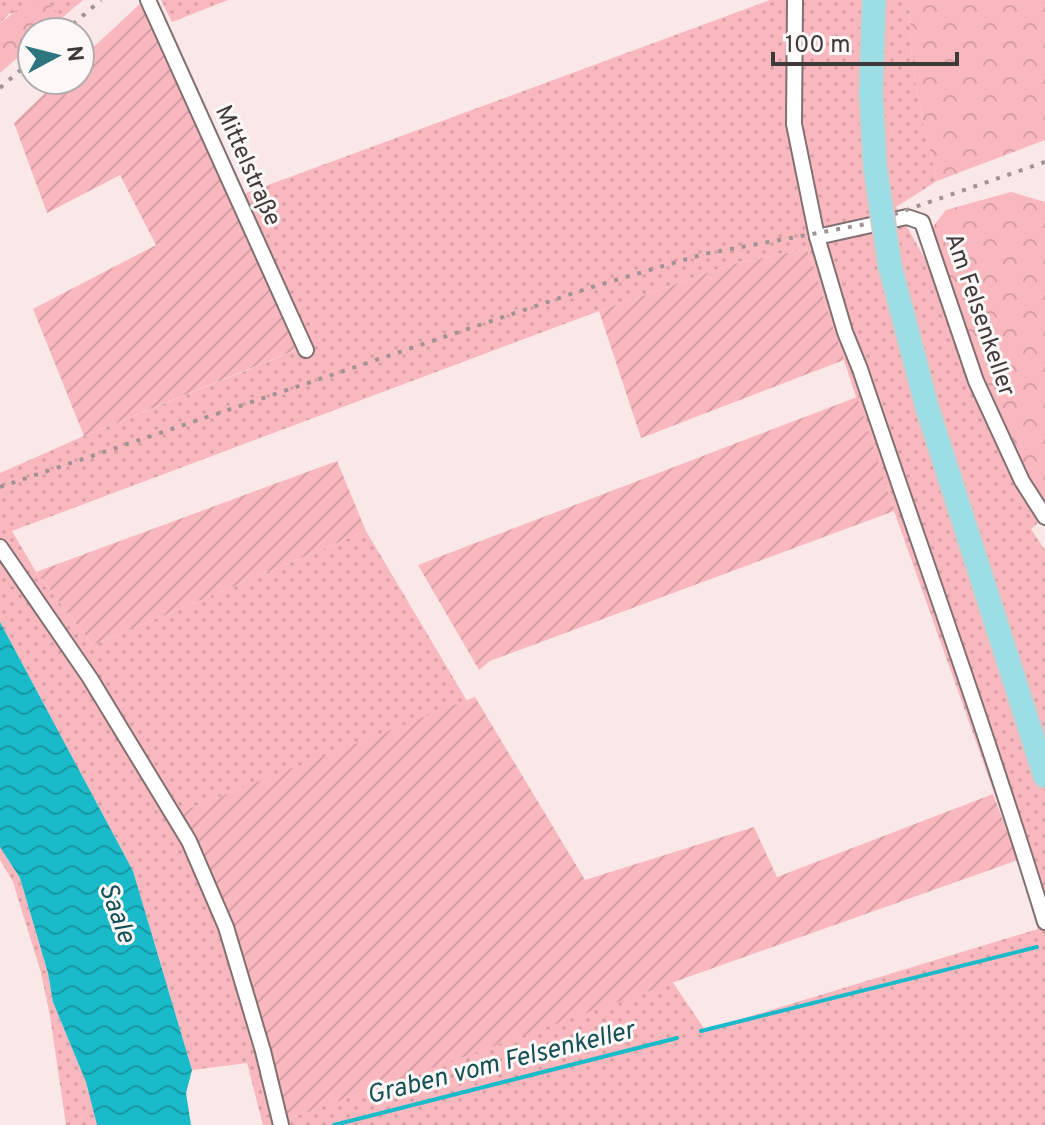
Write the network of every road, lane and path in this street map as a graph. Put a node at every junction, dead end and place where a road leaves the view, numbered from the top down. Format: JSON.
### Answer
{"nodes":[{"id":1,"x":148,"y":0,"type":"edge"},
{"id":2,"x":795,"y":0,"type":"edge"},
{"id":3,"x":874,"y":0,"type":"edge"},
{"id":4,"x":817,"y":237,"type":"junction"},
{"id":5,"x":306,"y":350,"type":"dead end"},
{"id":6,"x":1045,"y":517,"type":"edge"},
{"id":7,"x":0,"y":547,"type":"edge"},
{"id":8,"x":1045,"y":776,"type":"edge"},
{"id":9,"x":1045,"y":922,"type":"edge"},
{"id":10,"x":281,"y":1125,"type":"edge"}],
"edges":[{"from":1,"to":5,"type":"street","name":"Mittelstraße"},
{"from":2,"to":4,"type":"street"},
{"from":3,"to":8,"type":"main road","bridge":true},
{"from":4,"to":6,"type":"street","name":"Am Felsenkeller"},
{"from":4,"to":9,"type":"street"},
{"from":7,"to":10,"type":"street"}]}
